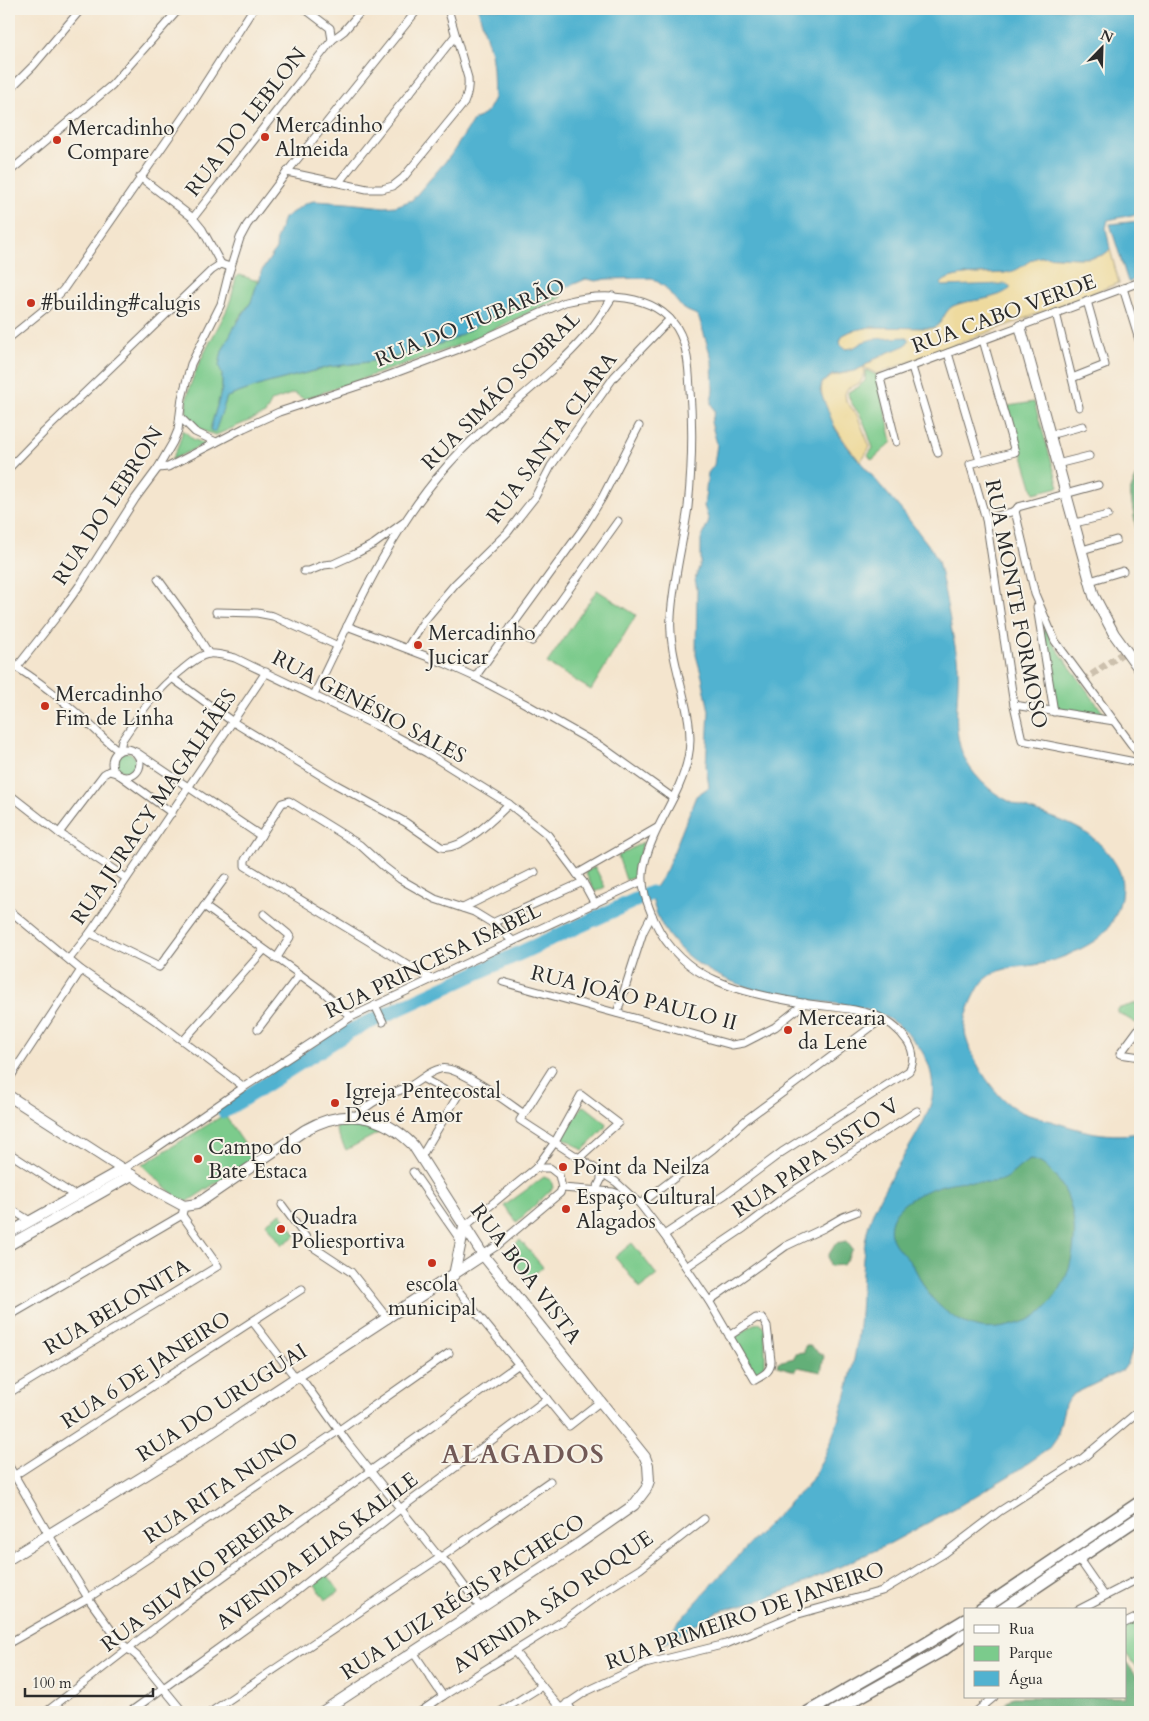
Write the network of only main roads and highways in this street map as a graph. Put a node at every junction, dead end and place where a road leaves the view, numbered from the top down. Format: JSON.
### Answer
{"nodes":[{"id":1,"x":1020,"y":326,"type":"road end"},
{"id":2,"x":1140,"y":670,"type":"edge"},
{"id":3,"x":9,"y":1096,"type":"edge"},
{"id":4,"x":123,"y":1169,"type":"junction"},
{"id":5,"x":132,"y":1176,"type":"junction"},
{"id":6,"x":464,"y":1227,"type":"junction"},
{"id":7,"x":9,"y":1233,"type":"edge"},
{"id":8,"x":9,"y":1245,"type":"edge"},
{"id":9,"x":483,"y":1255,"type":"junction"},
{"id":10,"x":451,"y":1276,"type":"junction"},
{"id":11,"x":1140,"y":1502,"type":"edge"},
{"id":12,"x":624,"y":1513,"type":"joint"},
{"id":13,"x":1140,"y":1517,"type":"edge"},
{"id":14,"x":9,"y":1560,"type":"edge"},
{"id":15,"x":983,"y":1608,"type":"edge"},
{"id":16,"x":1005,"y":1608,"type":"edge"},
{"id":17,"x":964,"y":1621,"type":"edge"},
{"id":18,"x":964,"y":1635,"type":"edge"},
{"id":19,"x":322,"y":1712,"type":"edge"},
{"id":20,"x":808,"y":1712,"type":"edge"},
{"id":21,"x":833,"y":1712,"type":"edge"}],
"edges":[{"from":1,"to":2,"type":"main road"},
{"from":3,"to":4,"type":"main road"},
{"from":4,"to":5,"type":"main road"},
{"from":4,"to":7,"type":"main road"},
{"from":5,"to":6,"type":"main road","name":"RUA BOA VISTA"},
{"from":5,"to":8,"type":"main road"},
{"from":6,"to":9,"type":"main road","name":"RUA BOA VISTA"},
{"from":6,"to":10,"type":"main road"},
{"from":9,"to":10,"type":"main road","name":"RUA DO URUGUAI"},
{"from":9,"to":12,"type":"main road","name":"RUA BOA VISTA"},
{"from":10,"to":14,"type":"main road","name":"RUA DO URUGUAI"},
{"from":11,"to":15,"type":"main road"},
{"from":12,"to":19,"type":"main road","name":"RUA LUIZ RÉGIS PACHECO"},
{"from":13,"to":16,"type":"main road"},
{"from":17,"to":20,"type":"main road"},
{"from":18,"to":21,"type":"main road"}]}
